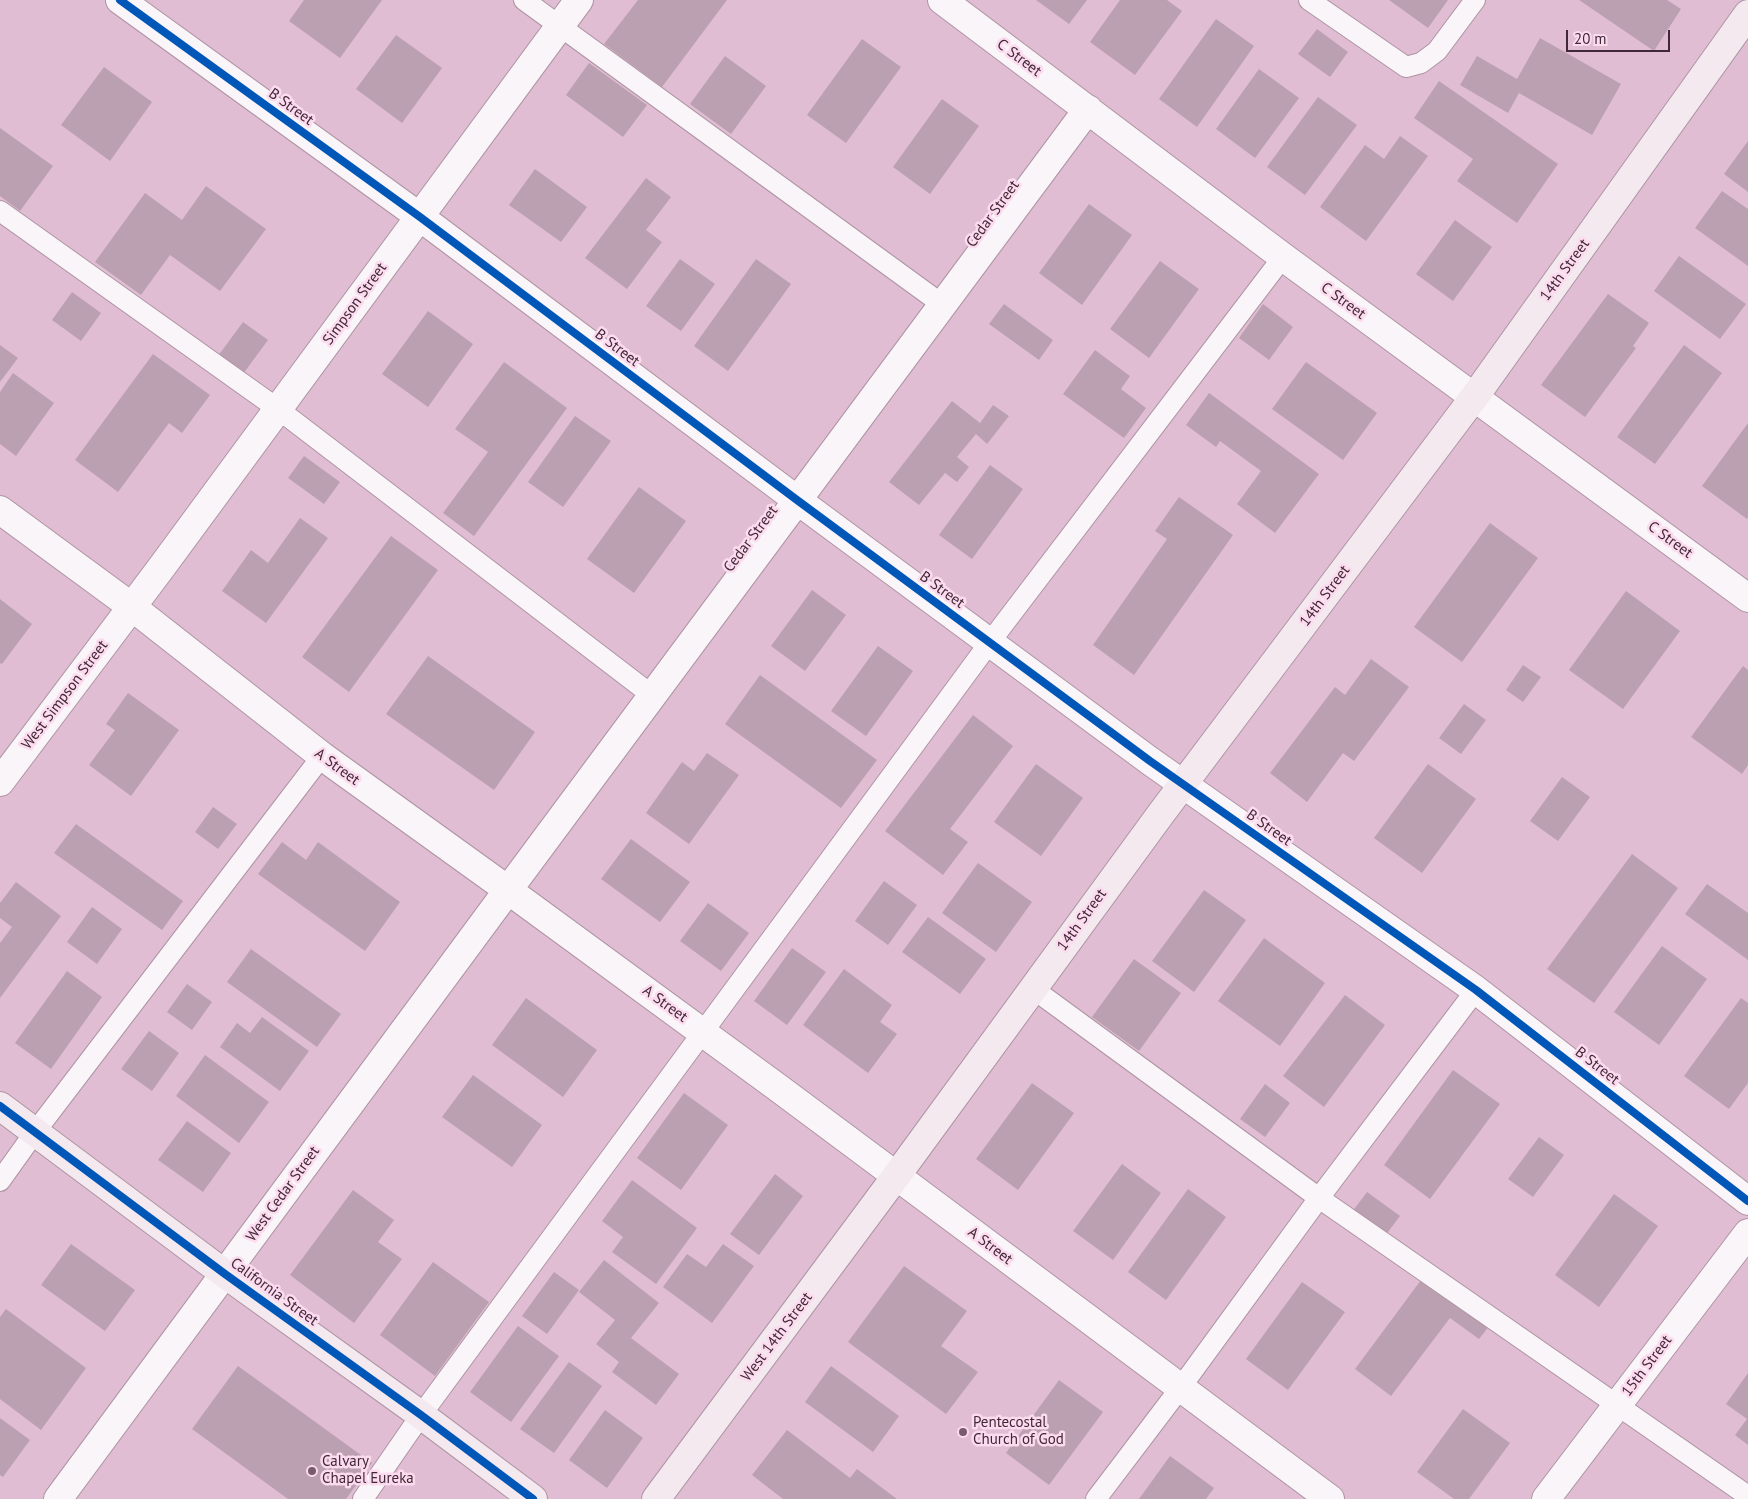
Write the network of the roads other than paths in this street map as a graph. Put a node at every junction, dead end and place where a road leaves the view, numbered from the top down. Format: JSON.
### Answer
{"nodes":[{"id":1,"x":120,"y":0,"type":"edge"},
{"id":2,"x":524,"y":0,"type":"edge"},
{"id":3,"x":579,"y":0,"type":"edge"},
{"id":4,"x":942,"y":0,"type":"edge"},
{"id":5,"x":1308,"y":0,"type":"edge"},
{"id":6,"x":1475,"y":0,"type":"edge"},
{"id":7,"x":1748,"y":14,"type":"edge"},
{"id":8,"x":559,"y":26,"type":"junction"},
{"id":9,"x":1088,"y":109,"type":"junction"},
{"id":10,"x":0,"y":211,"type":"edge"},
{"id":11,"x":420,"y":216,"type":"junction"},
{"id":12,"x":1283,"y":257,"type":"junction"},
{"id":13,"x":943,"y":305,"type":"junction"},
{"id":14,"x":1475,"y":396,"type":"junction"},
{"id":15,"x":278,"y":409,"type":"junction"},
{"id":16,"x":797,"y":500,"type":"junction"},
{"id":17,"x":0,"y":510,"type":"edge"},
{"id":18,"x":1748,"y":598,"type":"edge"},
{"id":19,"x":132,"y":607,"type":"junction"},
{"id":20,"x":990,"y":642,"type":"junction"},
{"id":21,"x":653,"y":696,"type":"junction"},
{"id":22,"x":322,"y":756,"type":"junction"},
{"id":23,"x":0,"y":782,"type":"edge"},
{"id":24,"x":1182,"y":785,"type":"junction"},
{"id":25,"x":508,"y":890,"type":"junction"},
{"id":26,"x":1032,"y":988,"type":"junction"},
{"id":27,"x":1476,"y":990,"type":"junction"},
{"id":28,"x":703,"y":1032,"type":"junction"},
{"id":29,"x":0,"y":1106,"type":"edge"},
{"id":30,"x":35,"y":1132,"type":"junction"},
{"id":31,"x":897,"y":1175,"type":"junction"},
{"id":32,"x":0,"y":1181,"type":"edge"},
{"id":33,"x":1319,"y":1198,"type":"junction"},
{"id":34,"x":1748,"y":1201,"type":"edge"},
{"id":35,"x":1748,"y":1233,"type":"edge"},
{"id":36,"x":225,"y":1274,"type":"junction"},
{"id":37,"x":1181,"y":1387,"type":"junction"},
{"id":38,"x":1618,"y":1404,"type":"junction"},
{"id":39,"x":421,"y":1415,"type":"junction"},
{"id":40,"x":1748,"y":1496,"type":"edge"},
{"id":41,"x":58,"y":1499,"type":"edge"},
{"id":42,"x":363,"y":1499,"type":"edge"},
{"id":43,"x":533,"y":1499,"type":"edge"},
{"id":44,"x":656,"y":1499,"type":"edge"},
{"id":45,"x":1096,"y":1499,"type":"edge"},
{"id":46,"x":1330,"y":1499,"type":"edge"},
{"id":47,"x":1546,"y":1499,"type":"edge"}],
"edges":[{"from":1,"to":11,"type":"street","name":"B Street"},
{"from":2,"to":8,"type":"lane"},
{"from":3,"to":8,"type":"street","name":"Simpson Street"},
{"from":4,"to":9,"type":"street","name":"C Street"},
{"from":5,"to":6,"type":"lane"},
{"from":7,"to":14,"type":"street","name":"14th Street"},
{"from":8,"to":11,"type":"street","name":"Simpson Street"},
{"from":8,"to":13,"type":"lane"},
{"from":9,"to":12,"type":"street","name":"C Street"},
{"from":9,"to":13,"type":"street","name":"Cedar Street"},
{"from":10,"to":15,"type":"lane"},
{"from":11,"to":15,"type":"street","name":"Simpson Street"},
{"from":11,"to":16,"type":"street","name":"B Street"},
{"from":12,"to":14,"type":"street","name":"C Street"},
{"from":12,"to":20,"type":"lane"},
{"from":13,"to":16,"type":"street","name":"Cedar Street"},
{"from":14,"to":18,"type":"street","name":"C Street"},
{"from":14,"to":24,"type":"street","name":"14th Street"},
{"from":15,"to":19,"type":"street","name":"Simpson Street"},
{"from":15,"to":21,"type":"lane"},
{"from":16,"to":20,"type":"street","name":"B Street"},
{"from":16,"to":21,"type":"street","name":"Cedar Street"},
{"from":17,"to":19,"type":"street","name":"A Street"},
{"from":19,"to":22,"type":"street","name":"A Street"},
{"from":19,"to":23,"type":"street","name":"West Simpson Street"},
{"from":20,"to":24,"type":"street","name":"B Street"},
{"from":20,"to":28,"type":"lane"},
{"from":21,"to":25,"type":"street","name":"Cedar Street"},
{"from":22,"to":25,"type":"street","name":"A Street"},
{"from":22,"to":30,"type":"lane"},
{"from":24,"to":26,"type":"street","name":"14th Street"},
{"from":24,"to":27,"type":"street","name":"B Street"},
{"from":25,"to":28,"type":"street","name":"A Street"},
{"from":25,"to":36,"type":"street","name":"West Cedar Street"},
{"from":26,"to":31,"type":"street","name":"14th Street"},
{"from":26,"to":33,"type":"lane"},
{"from":27,"to":33,"type":"lane"},
{"from":27,"to":34,"type":"street","name":"B Street"},
{"from":28,"to":31,"type":"street","name":"A Street"},
{"from":28,"to":39,"type":"lane"},
{"from":29,"to":30,"type":"street","name":"California Street"},
{"from":30,"to":32,"type":"lane"},
{"from":30,"to":36,"type":"street","name":"California Street"},
{"from":31,"to":37,"type":"street","name":"A Street"},
{"from":31,"to":44,"type":"street","name":"West 14th Street"},
{"from":33,"to":37,"type":"lane"},
{"from":33,"to":38,"type":"lane"},
{"from":35,"to":38,"type":"street","name":"15th Street"},
{"from":36,"to":39,"type":"street","name":"California Street"},
{"from":36,"to":41,"type":"street","name":"West Cedar Street"},
{"from":37,"to":45,"type":"lane"},
{"from":37,"to":46,"type":"street","name":"A Street"},
{"from":38,"to":40,"type":"lane"},
{"from":38,"to":47,"type":"street","name":"15th Street"},
{"from":39,"to":42,"type":"lane"},
{"from":39,"to":43,"type":"street","name":"California Street"}]}
